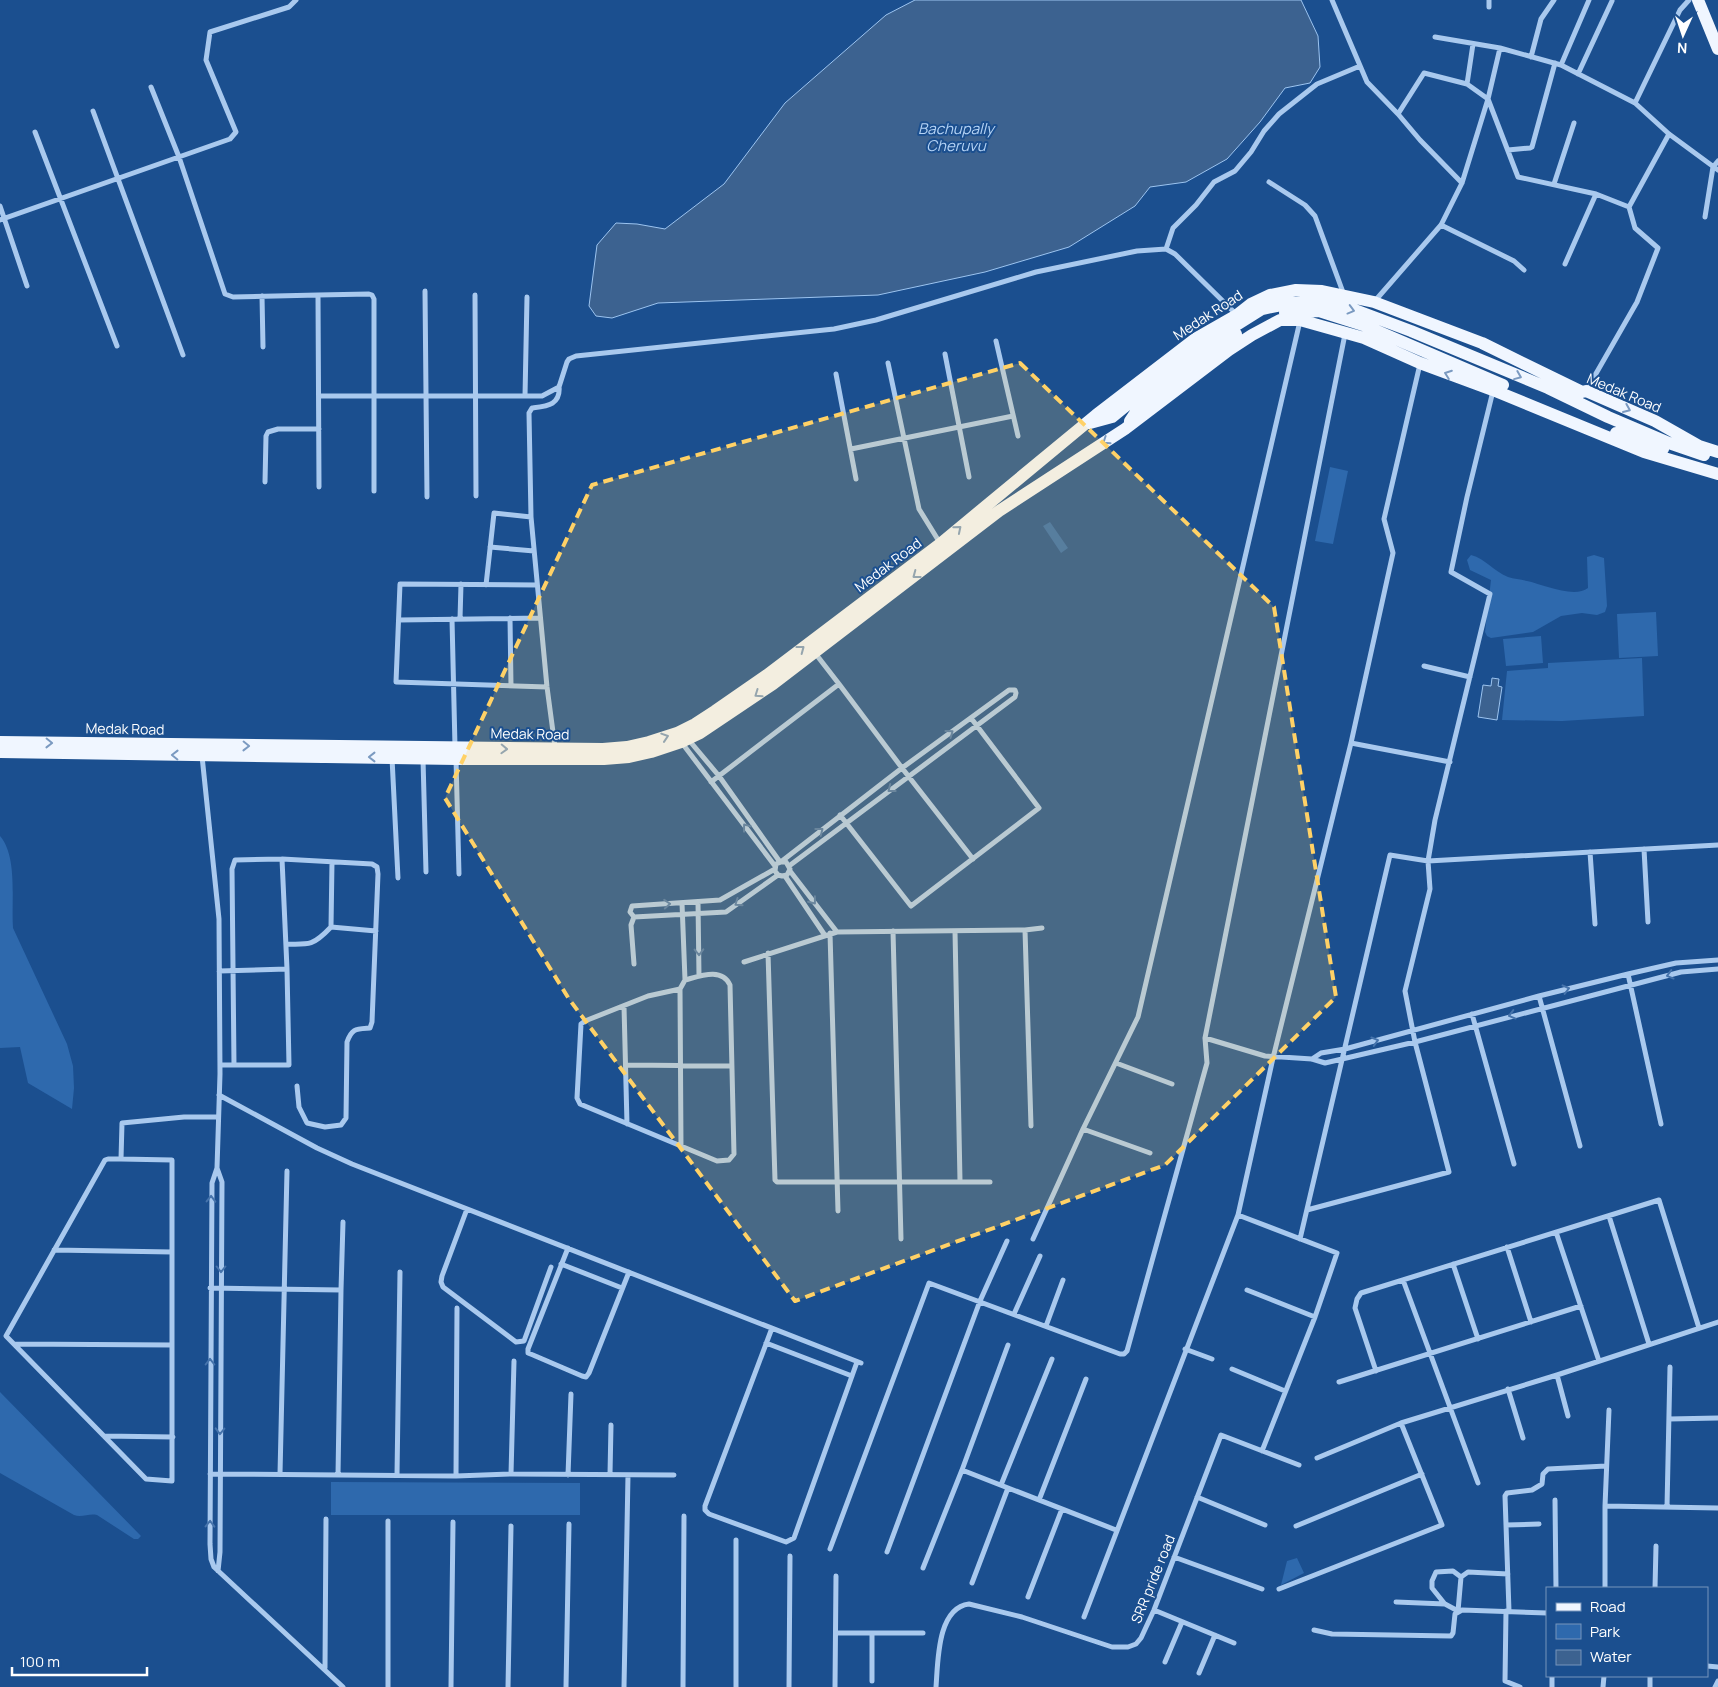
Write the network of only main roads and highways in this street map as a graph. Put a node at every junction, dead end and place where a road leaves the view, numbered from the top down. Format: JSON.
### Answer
{"nodes":[{"id":1,"x":1695,"y":0,"type":"edge"},
{"id":2,"x":1718,"y":49,"type":"edge"},
{"id":3,"x":1083,"y":426,"type":"junction"},
{"id":4,"x":1124,"y":428,"type":"junction"},
{"id":5,"x":1718,"y":452,"type":"edge"},
{"id":6,"x":1718,"y":459,"type":"edge"},
{"id":7,"x":1718,"y":466,"type":"edge"},
{"id":8,"x":1718,"y":474,"type":"edge"},
{"id":9,"x":0,"y":742,"type":"edge"},
{"id":10,"x":131,"y":749,"type":"junction"},
{"id":11,"x":0,"y":752,"type":"edge"},
{"id":12,"x":456,"y":753,"type":"junction"}],
"edges":[{"from":1,"to":2,"type":"main road"},
{"from":3,"to":5,"type":"main road","name":"Medak Road","one_way":true},
{"from":3,"to":6,"type":"main road","one_way":true},
{"from":12,"to":3,"type":"main road","name":"Medak Road","one_way":true},
{"from":4,"to":7,"type":"main road"},
{"from":8,"to":4,"type":"main road","name":"Medak Road","one_way":true},
{"from":4,"to":12,"type":"main road","name":"Medak Road","one_way":true},
{"from":9,"to":10,"type":"main road","name":"Medak Road","one_way":true},
{"from":10,"to":11,"type":"main road","name":"Medak Road"},
{"from":10,"to":12,"type":"main road","name":"Medak Road","one_way":true},
{"from":12,"to":10,"type":"main road","name":"Medak Road","one_way":true}]}
